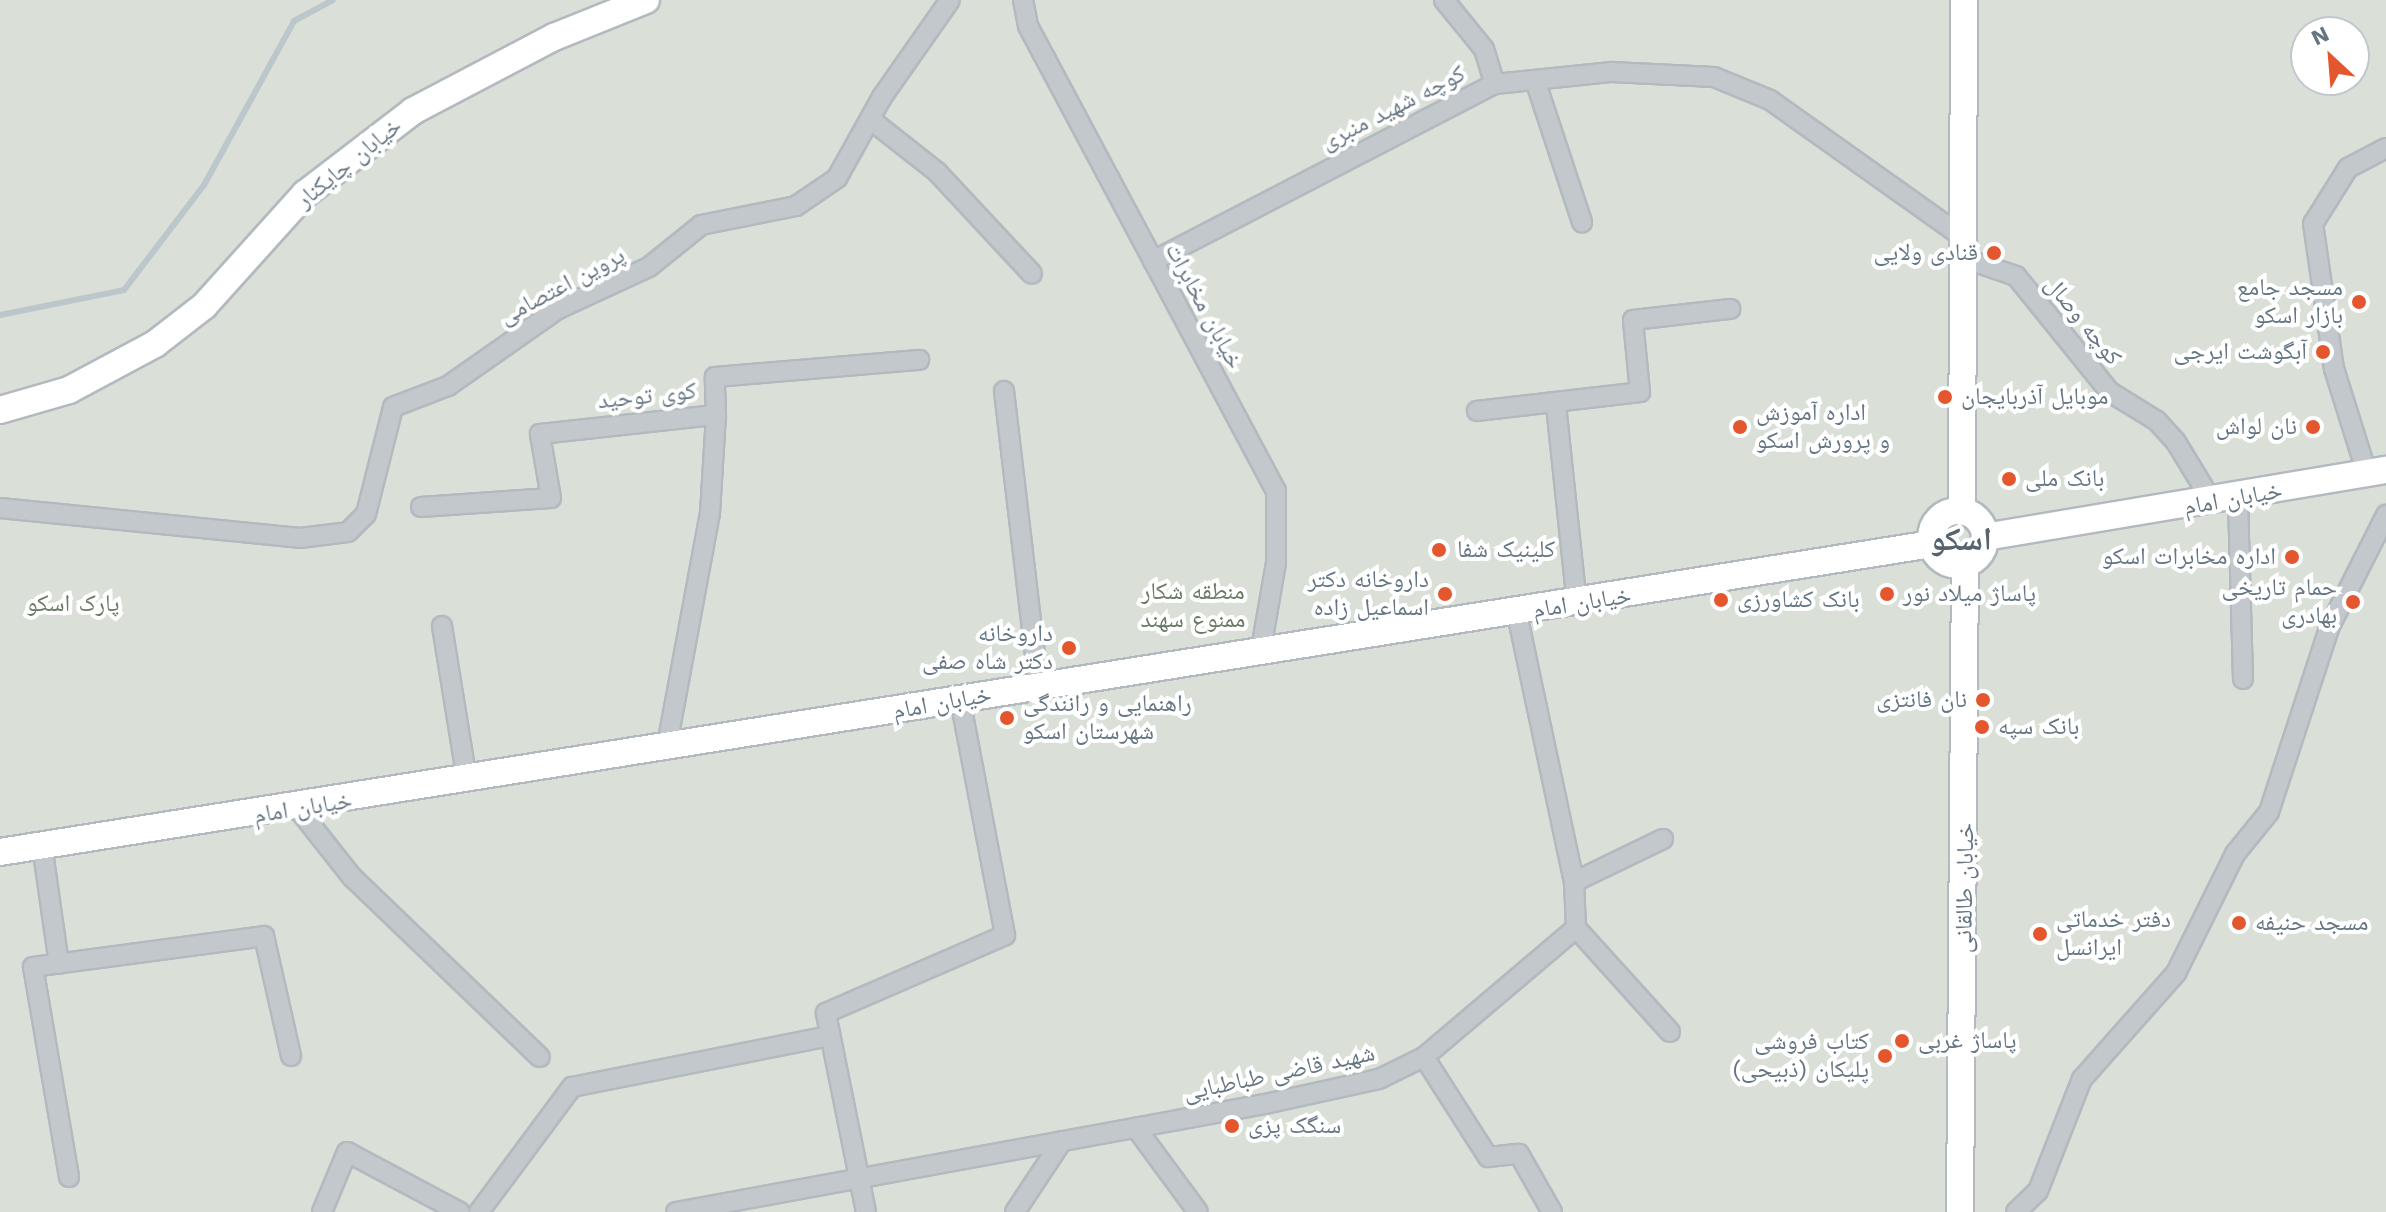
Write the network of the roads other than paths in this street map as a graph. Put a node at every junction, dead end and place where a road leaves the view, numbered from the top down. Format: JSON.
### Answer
{"nodes":[{"id":1,"x":646,"y":0,"type":"edge"},
{"id":2,"x":950,"y":0,"type":"edge"},
{"id":3,"x":1023,"y":0,"type":"edge"},
{"id":4,"x":1444,"y":0,"type":"edge"},
{"id":5,"x":1964,"y":0,"type":"edge"},
{"id":6,"x":1535,"y":80,"type":"junction"},
{"id":7,"x":1495,"y":84,"type":"junction"},
{"id":8,"x":871,"y":120,"type":"junction"},
{"id":9,"x":2386,"y":148,"type":"edge"},
{"id":10,"x":1582,"y":222,"type":"dead end"},
{"id":11,"x":1963,"y":247,"type":"junction"},
{"id":12,"x":1153,"y":261,"type":"junction"},
{"id":13,"x":1032,"y":274,"type":"dead end"},
{"id":14,"x":1730,"y":309,"type":"dead end"},
{"id":15,"x":919,"y":360,"type":"dead end"},
{"id":16,"x":1004,"y":391,"type":"dead end"},
{"id":17,"x":1556,"y":405,"type":"junction"},
{"id":18,"x":0,"y":410,"type":"edge"},
{"id":19,"x":1477,"y":411,"type":"dead end"},
{"id":20,"x":716,"y":415,"type":"junction"},
{"id":21,"x":2376,"y":472,"type":"edge"},
{"id":22,"x":2226,"y":502,"type":"junction"},
{"id":23,"x":421,"y":507,"type":"dead end"},
{"id":24,"x":0,"y":508,"type":"edge"},
{"id":25,"x":1962,"y":511,"type":"junction"},
{"id":26,"x":2386,"y":515,"type":"edge"},
{"id":27,"x":1985,"y":537,"type":"junction"},
{"id":28,"x":1932,"y":544,"type":"junction"},
{"id":29,"x":1965,"y":564,"type":"junction"},
{"id":30,"x":1577,"y":604,"type":"junction"},
{"id":31,"x":1517,"y":613,"type":"junction"},
{"id":32,"x":442,"y":626,"type":"dead end"},
{"id":33,"x":1261,"y":649,"type":"junction"},
{"id":34,"x":2243,"y":679,"type":"dead end"},
{"id":35,"x":1039,"y":687,"type":"junction"},
{"id":36,"x":960,"y":700,"type":"junction"},
{"id":37,"x":667,"y":746,"type":"junction"},
{"id":38,"x":467,"y":780,"type":"junction"},
{"id":39,"x":299,"y":810,"type":"junction"},
{"id":40,"x":1663,"y":839,"type":"dead end"},
{"id":41,"x":42,"y":845,"type":"junction"},
{"id":42,"x":0,"y":852,"type":"edge"},
{"id":43,"x":1574,"y":882,"type":"junction"},
{"id":44,"x":1576,"y":928,"type":"junction"},
{"id":45,"x":59,"y":964,"type":"junction"},
{"id":46,"x":1670,"y":1032,"type":"dead end"},
{"id":47,"x":830,"y":1036,"type":"junction"},
{"id":48,"x":291,"y":1056,"type":"dead end"},
{"id":49,"x":540,"y":1057,"type":"dead end"},
{"id":50,"x":1424,"y":1057,"type":"junction"},
{"id":51,"x":1136,"y":1128,"type":"junction"},
{"id":52,"x":1062,"y":1141,"type":"junction"},
{"id":53,"x":69,"y":1177,"type":"dead end"},
{"id":54,"x":859,"y":1177,"type":"junction"},
{"id":55,"x":322,"y":1212,"type":"edge"},
{"id":56,"x":460,"y":1212,"type":"edge"},
{"id":57,"x":479,"y":1212,"type":"edge"},
{"id":58,"x":676,"y":1212,"type":"edge"},
{"id":59,"x":866,"y":1212,"type":"edge"},
{"id":60,"x":1015,"y":1212,"type":"edge"},
{"id":61,"x":1198,"y":1212,"type":"edge"},
{"id":62,"x":1552,"y":1212,"type":"edge"},
{"id":63,"x":1960,"y":1212,"type":"edge"},
{"id":64,"x":2016,"y":1212,"type":"edge"}],
"edges":[{"from":1,"to":18,"type":"main road","name":"خیابان چایکنار"},
{"from":2,"to":8,"type":"street","name":"پروین اعتصامی"},
{"from":3,"to":12,"type":"street","name":"خیابان مخابرات"},
{"from":4,"to":7,"type":"street"},
{"from":5,"to":11,"type":"main road"},
{"from":6,"to":7,"type":"street","name":"کوچه شهید منبری"},
{"from":6,"to":10,"type":"street"},
{"from":6,"to":11,"type":"street","name":"کوچه شهید منبری"},
{"from":7,"to":12,"type":"street","name":"کوچه شهید منبری"},
{"from":8,"to":13,"type":"street"},
{"from":8,"to":24,"type":"street","name":"پروین اعتصامی"},
{"from":9,"to":21,"type":"street"},
{"from":11,"to":22,"type":"street","name":"کوچه وصال"},
{"from":11,"to":25,"type":"main road"},
{"from":12,"to":33,"type":"street","name":"خیابان مخابرات"},
{"from":14,"to":17,"type":"street"},
{"from":15,"to":20,"type":"street"},
{"from":16,"to":35,"type":"street"},
{"from":17,"to":19,"type":"street"},
{"from":17,"to":30,"type":"street"},
{"from":20,"to":23,"type":"street","name":"کوی توحید"},
{"from":20,"to":37,"type":"street","name":"کوی توحید"},
{"from":21,"to":22,"type":"main road","name":"خیابان امام"},
{"from":22,"to":27,"type":"main road","name":"خیابان امام"},
{"from":22,"to":34,"type":"street"},
{"from":25,"to":27,"type":"main road"},
{"from":25,"to":28,"type":"main road"},
{"from":26,"to":64,"type":"street"},
{"from":27,"to":29,"type":"main road"},
{"from":28,"to":29,"type":"main road"},
{"from":28,"to":30,"type":"main road","name":"خیابان امام"},
{"from":29,"to":63,"type":"main road","name":"خیابان طالقانی"},
{"from":30,"to":31,"type":"main road","name":"خیابان امام"},
{"from":31,"to":33,"type":"main road","name":"خیابان امام"},
{"from":31,"to":43,"type":"street"},
{"from":32,"to":38,"type":"street"},
{"from":33,"to":35,"type":"main road","name":"خیابان امام"},
{"from":35,"to":36,"type":"main road","name":"خیابان امام"},
{"from":36,"to":37,"type":"main road","name":"خیابان امام"},
{"from":36,"to":47,"type":"street"},
{"from":37,"to":38,"type":"main road","name":"خیابان امام"},
{"from":38,"to":39,"type":"main road","name":"خیابان امام"},
{"from":39,"to":41,"type":"main road","name":"خیابان امام"},
{"from":39,"to":49,"type":"street"},
{"from":40,"to":43,"type":"street"},
{"from":41,"to":42,"type":"main road","name":"خیابان امام"},
{"from":41,"to":45,"type":"street"},
{"from":43,"to":44,"type":"street"},
{"from":44,"to":46,"type":"street"},
{"from":44,"to":50,"type":"street","name":"شهید قاضی طباطبایی"},
{"from":45,"to":48,"type":"street"},
{"from":45,"to":53,"type":"street"},
{"from":47,"to":54,"type":"street"},
{"from":47,"to":57,"type":"street"},
{"from":50,"to":51,"type":"street","name":"شهید قاضی طباطبایی"},
{"from":50,"to":62,"type":"street"},
{"from":51,"to":52,"type":"street","name":"شهید قاضی طباطبایی"},
{"from":51,"to":61,"type":"street"},
{"from":52,"to":54,"type":"street","name":"شهید قاضی طباطبایی"},
{"from":52,"to":60,"type":"street"},
{"from":54,"to":58,"type":"street","name":"شهید قاضی طباطبایی"},
{"from":54,"to":59,"type":"street"},
{"from":55,"to":56,"type":"street"}]}
